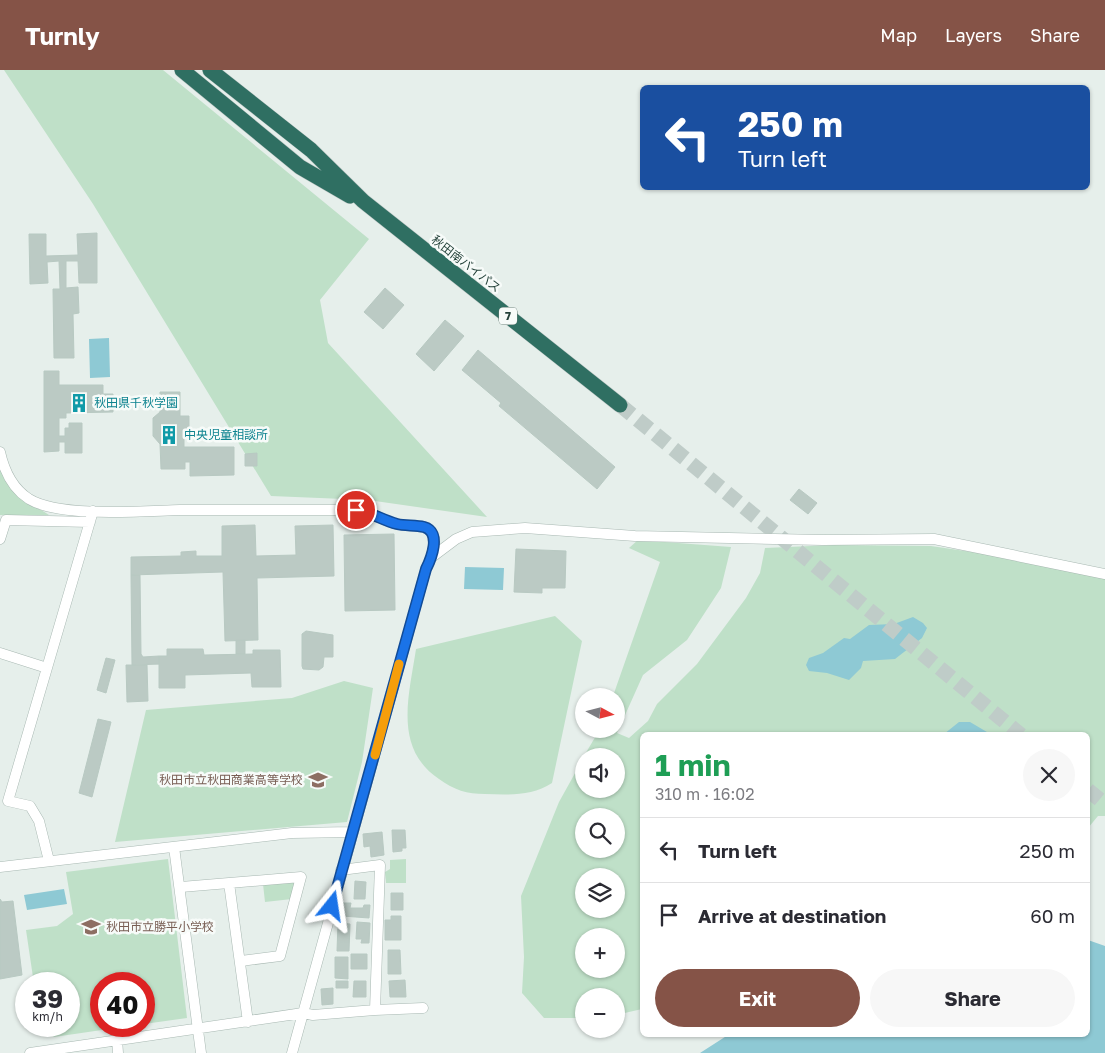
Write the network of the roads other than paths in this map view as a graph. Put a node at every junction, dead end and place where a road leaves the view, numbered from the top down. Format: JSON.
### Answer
{"nodes":[{"id":1,"x":182,"y":70,"type":"edge"},
{"id":2,"x":210,"y":70,"type":"edge"},
{"id":3,"x":363,"y":201,"type":"junction"},
{"id":4,"x":620,"y":405,"type":"tunnel mouth"},
{"id":5,"x":0,"y":452,"type":"edge"},
{"id":6,"x":93,"y":511,"type":"junction"},
{"id":7,"x":90,"y":522,"type":"junction"},
{"id":8,"x":0,"y":539,"type":"edge"},
{"id":9,"x":432,"y":557,"type":"junction"},
{"id":10,"x":1105,"y":574,"type":"edge"},
{"id":11,"x":0,"y":653,"type":"edge"},
{"id":12,"x":48,"y":668,"type":"junction"},
{"id":13,"x":4,"y":800,"type":"edge"},
{"id":14,"x":353,"y":832,"type":"junction"},
{"id":15,"x":174,"y":846,"type":"junction"},
{"id":16,"x":49,"y":861,"type":"junction"},
{"id":17,"x":0,"y":867,"type":"edge"},
{"id":18,"x":341,"y":870,"type":"junction"},
{"id":19,"x":229,"y":883,"type":"junction"},
{"id":20,"x":181,"y":886,"type":"junction"},
{"id":21,"x":241,"y":961,"type":"junction"},
{"id":22,"x":423,"y":1008,"type":"dead end"},
{"id":23,"x":375,"y":1010,"type":"junction"},
{"id":24,"x":303,"y":1013,"type":"junction"},
{"id":25,"x":248,"y":1022,"type":"junction"},
{"id":26,"x":198,"y":1027,"type":"junction"},
{"id":27,"x":117,"y":1039,"type":"junction"},
{"id":28,"x":30,"y":1053,"type":"edge"},
{"id":29,"x":35,"y":1053,"type":"edge"},
{"id":30,"x":118,"y":1053,"type":"edge"},
{"id":31,"x":201,"y":1053,"type":"edge"},
{"id":32,"x":292,"y":1053,"type":"edge"}],
"edges":[{"from":1,"to":3,"type":"highway","name":"秋田南バイパス","number":"7"},
{"from":2,"to":3,"type":"highway","name":"秋田南バイパス","number":"7"},
{"from":3,"to":4,"type":"highway","name":"秋田南バイパス","number":"7"},
{"from":5,"to":6,"type":"street"},
{"from":6,"to":7,"type":"street"},
{"from":6,"to":9,"type":"street"},
{"from":7,"to":8,"type":"street"},
{"from":7,"to":12,"type":"street"},
{"from":9,"to":10,"type":"street"},
{"from":9,"to":14,"type":"street"},
{"from":11,"to":12,"type":"street"},
{"from":12,"to":13,"type":"street"},
{"from":13,"to":16,"type":"street"},
{"from":14,"to":15,"type":"street"},
{"from":14,"to":18,"type":"street"},
{"from":15,"to":16,"type":"street"},
{"from":15,"to":20,"type":"street"},
{"from":16,"to":17,"type":"street"},
{"from":18,"to":23,"type":"street"},
{"from":18,"to":24,"type":"street"},
{"from":19,"to":20,"type":"street"},
{"from":19,"to":21,"type":"street"},
{"from":19,"to":21,"type":"street"},
{"from":20,"to":26,"type":"street"},
{"from":21,"to":25,"type":"street"},
{"from":22,"to":23,"type":"street"},
{"from":23,"to":24,"type":"street"},
{"from":24,"to":25,"type":"street"},
{"from":24,"to":32,"type":"street"},
{"from":25,"to":26,"type":"street"},
{"from":26,"to":27,"type":"street"},
{"from":26,"to":31,"type":"street"},
{"from":27,"to":29,"type":"street"},
{"from":27,"to":30,"type":"street"},
{"from":28,"to":29,"type":"street"}]}
